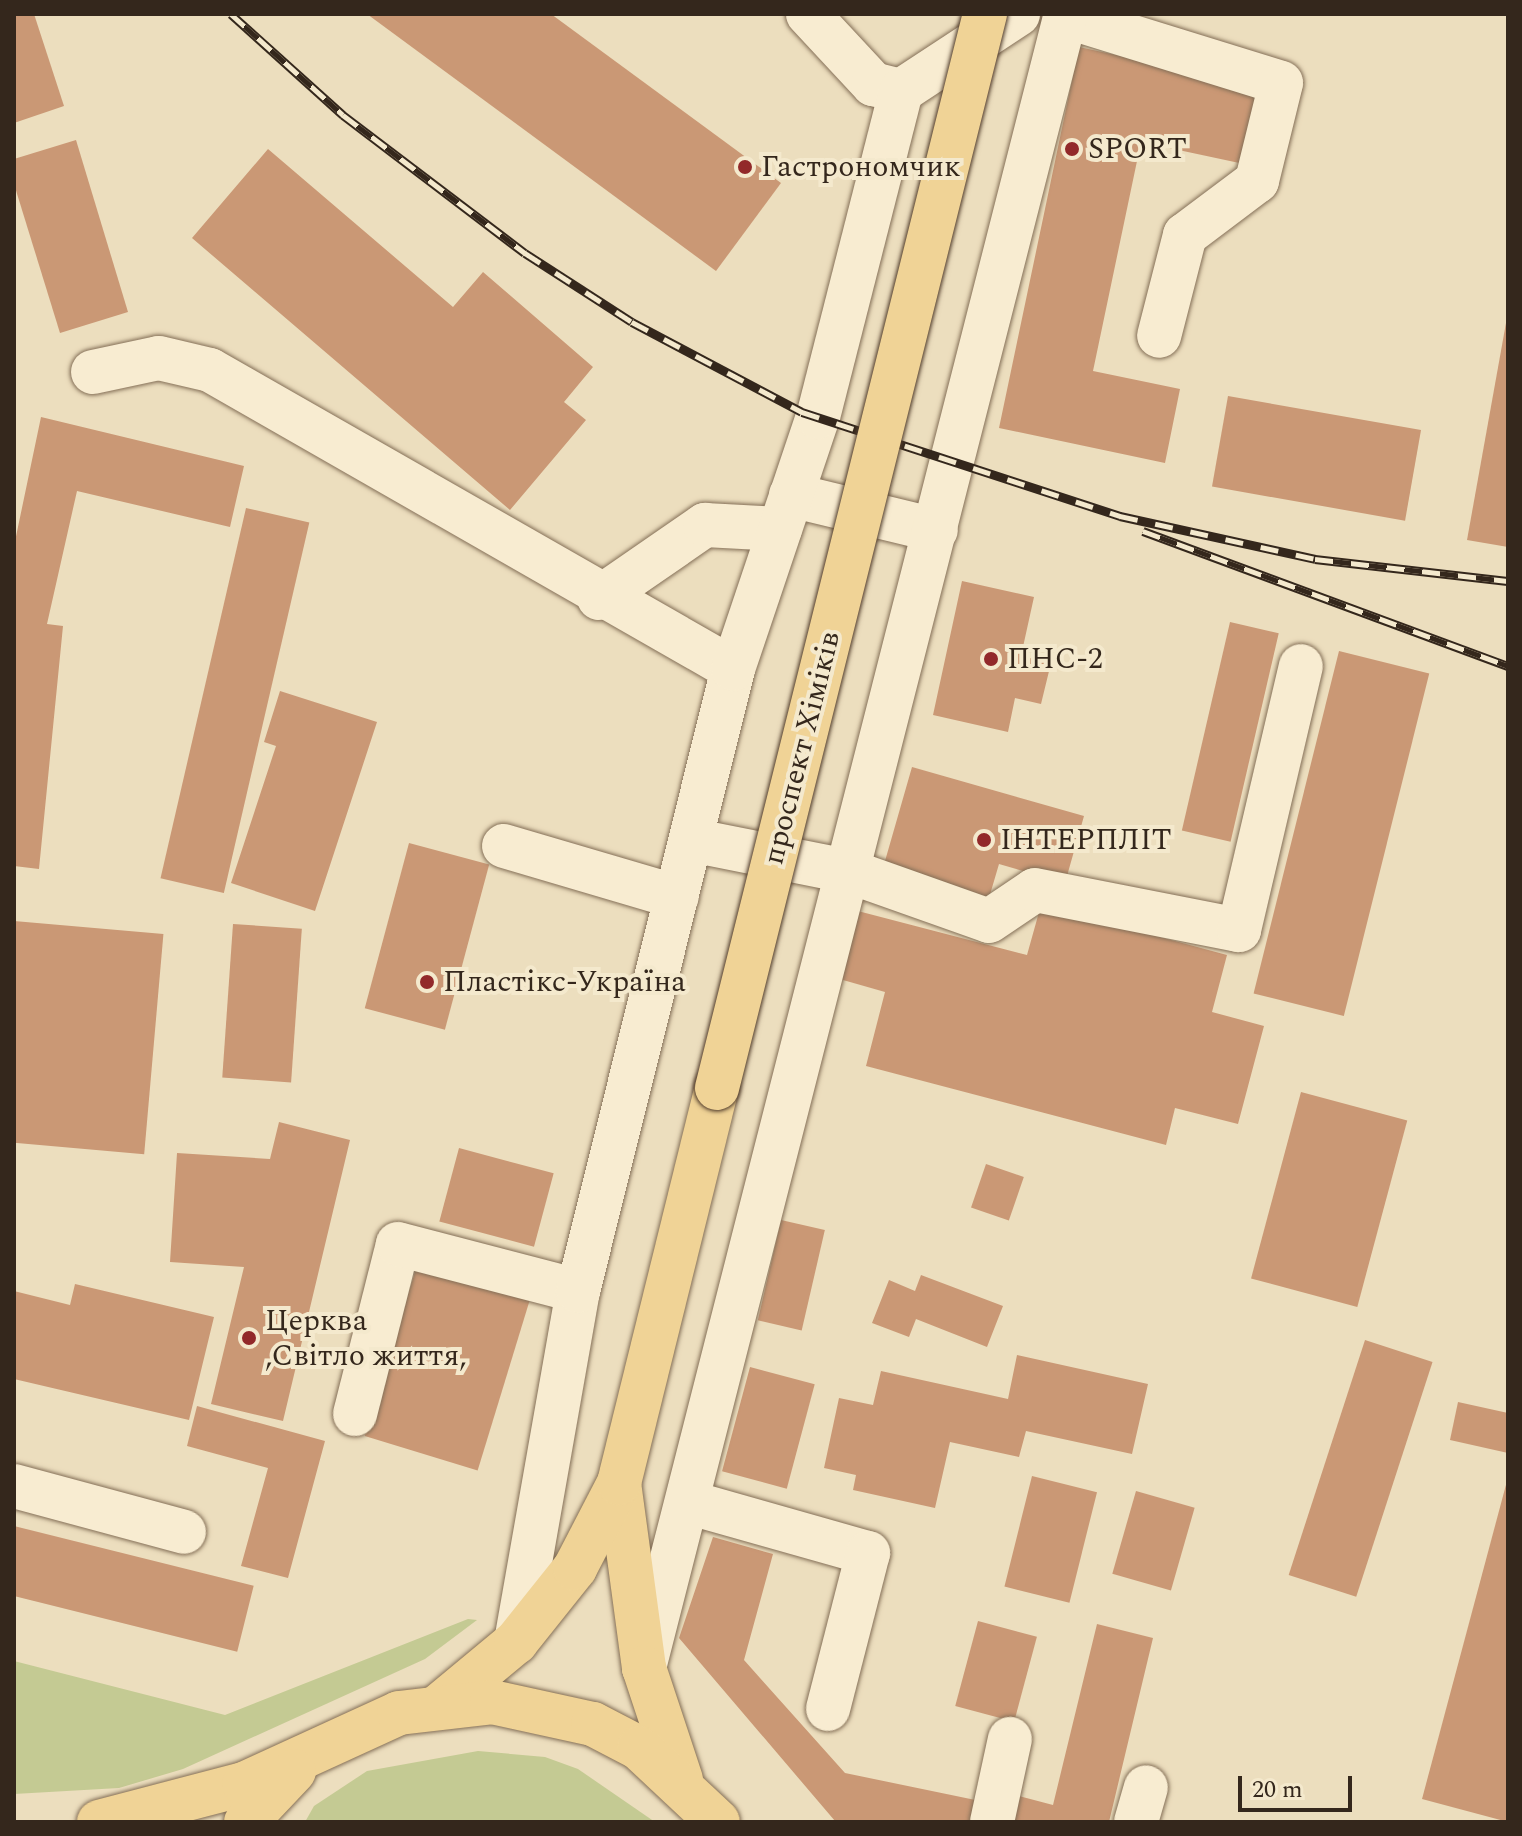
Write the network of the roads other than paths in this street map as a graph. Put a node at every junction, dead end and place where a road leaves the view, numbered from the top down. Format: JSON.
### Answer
{"nodes":[{"id":1,"x":808,"y":14,"type":"edge"},
{"id":2,"x":985,"y":14,"type":"edge"},
{"id":3,"x":1018,"y":14,"type":"edge"},
{"id":4,"x":1066,"y":15,"type":"edge"},
{"id":5,"x":964,"y":34,"type":"edge"},
{"id":6,"x":901,"y":91,"type":"junction"},
{"id":7,"x":1159,"y":336,"type":"dead end"},
{"id":8,"x":93,"y":372,"type":"dead end"},
{"id":9,"x":786,"y":512,"type":"junction"},
{"id":10,"x":936,"y":530,"type":"junction"},
{"id":11,"x":599,"y":598,"type":"junction"},
{"id":12,"x":1301,"y":666,"type":"dead end"},
{"id":13,"x":733,"y":669,"type":"junction"},
{"id":14,"x":691,"y":840,"type":"junction"},
{"id":15,"x":504,"y":846,"type":"dead end"},
{"id":16,"x":851,"y":872,"type":"junction"},
{"id":17,"x":677,"y":897,"type":"junction"},
{"id":18,"x":578,"y":1291,"type":"junction"},
{"id":19,"x":355,"y":1414,"type":"dead end"},
{"id":20,"x":619,"y":1483,"type":"junction"},
{"id":21,"x":14,"y":1486,"type":"edge"},
{"id":22,"x":691,"y":1503,"type":"junction"},
{"id":23,"x":184,"y":1532,"type":"dead end"},
{"id":24,"x":516,"y":1642,"type":"junction"},
{"id":25,"x":644,"y":1668,"type":"junction"},
{"id":26,"x":440,"y":1705,"type":"junction"},
{"id":27,"x":828,"y":1709,"type":"dead end"},
{"id":28,"x":1010,"y":1739,"type":"dead end"},
{"id":29,"x":324,"y":1747,"type":"junction"},
{"id":30,"x":681,"y":1780,"type":"junction"},
{"id":31,"x":99,"y":1822,"type":"edge"},
{"id":32,"x":246,"y":1822,"type":"edge"},
{"id":33,"x":718,"y":1822,"type":"edge"},
{"id":34,"x":992,"y":1822,"type":"edge"}],
"edges":[{"from":1,"to":6,"type":"street"},
{"from":2,"to":20,"type":"main road","name":"проспект Хіміків","bridge":true},
{"from":3,"to":5,"type":"street"},
{"from":4,"to":7,"type":"street"},
{"from":4,"to":10,"type":"street"},
{"from":5,"to":6,"type":"street"},
{"from":6,"to":9,"type":"street"},
{"from":8,"to":11,"type":"street"},
{"from":9,"to":10,"type":"street"},
{"from":9,"to":11,"type":"street"},
{"from":9,"to":13,"type":"street"},
{"from":10,"to":16,"type":"street"},
{"from":11,"to":13,"type":"street"},
{"from":12,"to":16,"type":"street"},
{"from":13,"to":14,"type":"street"},
{"from":14,"to":16,"type":"street"},
{"from":14,"to":17,"type":"street"},
{"from":15,"to":17,"type":"street"},
{"from":16,"to":22,"type":"street"},
{"from":17,"to":18,"type":"street"},
{"from":18,"to":19,"type":"street"},
{"from":18,"to":24,"type":"street"},
{"from":20,"to":24,"type":"main road"},
{"from":20,"to":25,"type":"main road"},
{"from":21,"to":23,"type":"street"},
{"from":22,"to":25,"type":"street"},
{"from":22,"to":27,"type":"street"},
{"from":24,"to":26,"type":"main road"},
{"from":25,"to":30,"type":"main road"},
{"from":26,"to":29,"type":"main road"},
{"from":26,"to":30,"type":"main road"},
{"from":28,"to":34,"type":"street"},
{"from":29,"to":31,"type":"main road"},
{"from":29,"to":32,"type":"main road"},
{"from":30,"to":33,"type":"main road"}]}
